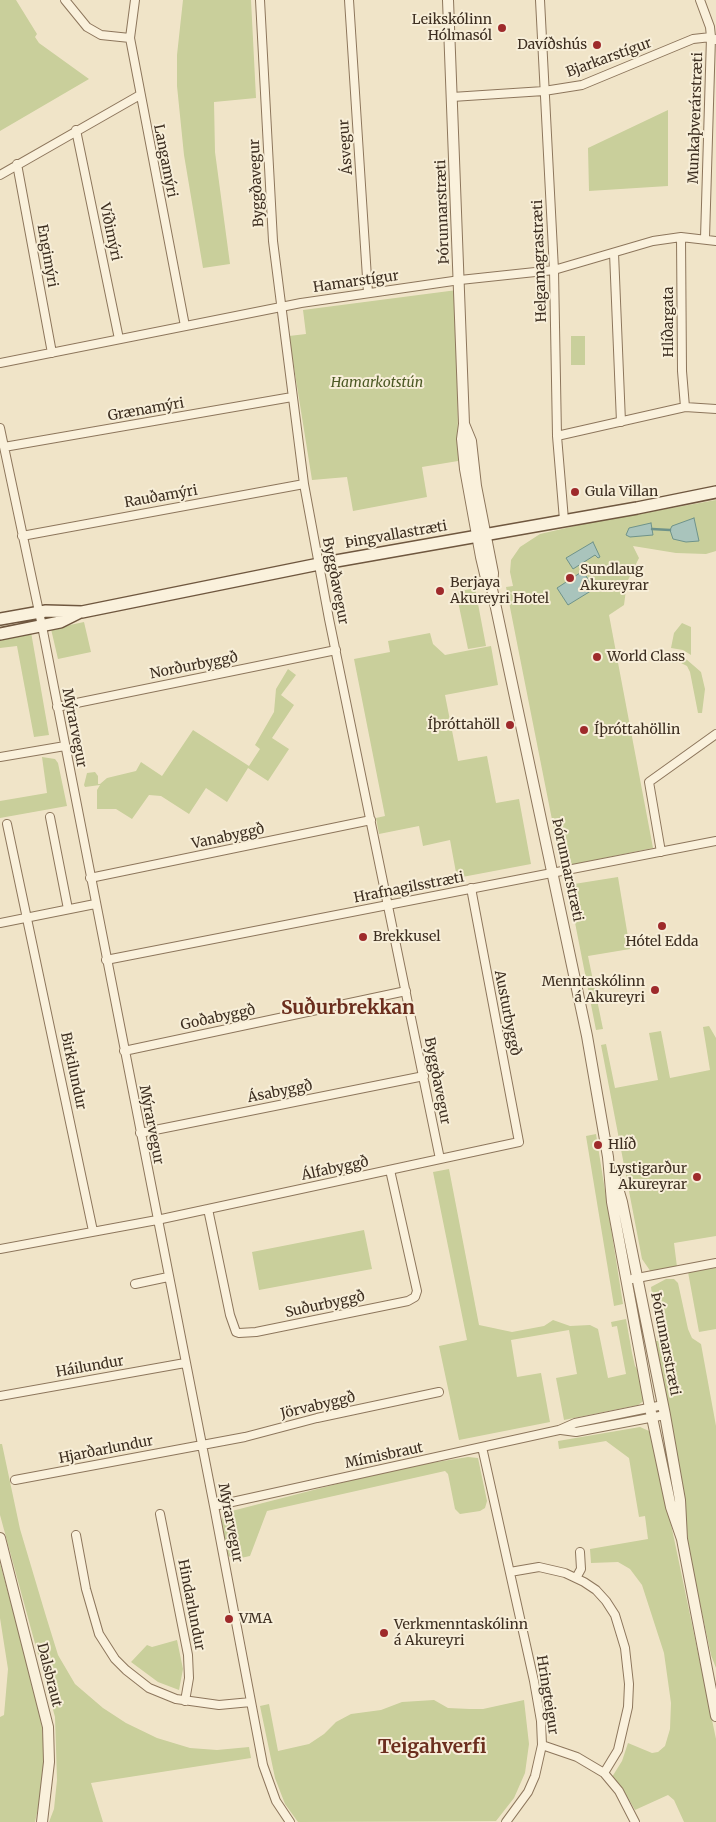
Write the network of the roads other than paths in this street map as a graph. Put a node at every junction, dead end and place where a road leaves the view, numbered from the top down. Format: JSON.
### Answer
{"nodes":[{"id":1,"x":65,"y":0,"type":"edge"},
{"id":2,"x":135,"y":0,"type":"edge"},
{"id":3,"x":260,"y":0,"type":"edge"},
{"id":4,"x":349,"y":0,"type":"edge"},
{"id":5,"x":448,"y":0,"type":"edge"},
{"id":6,"x":540,"y":0,"type":"edge"},
{"id":7,"x":700,"y":0,"type":"edge"},
{"id":8,"x":130,"y":38,"type":"junction"},
{"id":9,"x":714,"y":39,"type":"edge"},
{"id":10,"x":544,"y":91,"type":"junction"},
{"id":11,"x":140,"y":95,"type":"junction"},
{"id":12,"x":452,"y":97,"type":"junction"},
{"id":13,"x":76,"y":130,"type":"junction"},
{"id":14,"x":17,"y":164,"type":"junction"},
{"id":15,"x":0,"y":175,"type":"edge"},
{"id":16,"x":681,"y":237,"type":"junction"},
{"id":17,"x":705,"y":238,"type":"junction"},
{"id":18,"x":716,"y":241,"type":"edge"},
{"id":19,"x":614,"y":253,"type":"junction"},
{"id":20,"x":554,"y":270,"type":"junction"},
{"id":21,"x":460,"y":280,"type":"junction"},
{"id":22,"x":368,"y":293,"type":"junction"},
{"id":23,"x":280,"y":307,"type":"junction"},
{"id":24,"x":185,"y":326,"type":"junction"},
{"id":25,"x":119,"y":339,"type":"junction"},
{"id":26,"x":52,"y":353,"type":"junction"},
{"id":27,"x":0,"y":363,"type":"edge"},
{"id":28,"x":292,"y":396,"type":"junction"},
{"id":29,"x":684,"y":407,"type":"junction"},
{"id":30,"x":716,"y":409,"type":"edge"},
{"id":31,"x":621,"y":422,"type":"junction"},
{"id":32,"x":0,"y":428,"type":"edge"},
{"id":33,"x":557,"y":436,"type":"junction"},
{"id":34,"x":3,"y":451,"type":"edge"},
{"id":35,"x":304,"y":484,"type":"junction"},
{"id":36,"x":716,"y":492,"type":"edge"},
{"id":37,"x":564,"y":520,"type":"junction"},
{"id":38,"x":480,"y":535,"type":"junction"},
{"id":39,"x":22,"y":536,"type":"junction"},
{"id":40,"x":319,"y":564,"type":"junction"},
{"id":41,"x":82,"y":612,"type":"junction"},
{"id":42,"x":39,"y":613,"type":"junction"},
{"id":43,"x":0,"y":620,"type":"edge"},
{"id":44,"x":42,"y":626,"type":"junction"},
{"id":45,"x":0,"y":634,"type":"edge"},
{"id":46,"x":336,"y":650,"type":"junction"},
{"id":47,"x":57,"y":707,"type":"junction"},
{"id":48,"x":716,"y":734,"type":"edge"},
{"id":49,"x":65,"y":746,"type":"junction"},
{"id":50,"x":0,"y":757,"type":"edge"},
{"id":51,"x":50,"y":817,"type":"dead end"},
{"id":52,"x":371,"y":820,"type":"junction"},
{"id":53,"x":7,"y":824,"type":"dead end"},
{"id":54,"x":716,"y":841,"type":"edge"},
{"id":55,"x":661,"y":852,"type":"junction"},
{"id":56,"x":553,"y":873,"type":"junction"},
{"id":57,"x":90,"y":878,"type":"junction"},
{"id":58,"x":472,"y":888,"type":"junction"},
{"id":59,"x":96,"y":904,"type":"junction"},
{"id":60,"x":387,"y":905,"type":"junction"},
{"id":61,"x":68,"y":909,"type":"junction"},
{"id":62,"x":28,"y":917,"type":"junction"},
{"id":63,"x":0,"y":923,"type":"edge"},
{"id":64,"x":106,"y":960,"type":"junction"},
{"id":65,"x":406,"y":991,"type":"junction"},
{"id":66,"x":124,"y":1051,"type":"junction"},
{"id":67,"x":424,"y":1076,"type":"junction"},
{"id":68,"x":140,"y":1133,"type":"junction"},
{"id":69,"x":519,"y":1142,"type":"joint"},
{"id":70,"x":608,"y":1157,"type":"junction"},
{"id":71,"x":440,"y":1159,"type":"junction"},
{"id":72,"x":390,"y":1170,"type":"junction"},
{"id":73,"x":208,"y":1209,"type":"junction"},
{"id":74,"x":157,"y":1220,"type":"junction"},
{"id":75,"x":93,"y":1231,"type":"junction"},
{"id":76,"x":0,"y":1246,"type":"edge"},
{"id":77,"x":716,"y":1263,"type":"edge"},
{"id":78,"x":168,"y":1277,"type":"junction"},
{"id":79,"x":638,"y":1278,"type":"junction"},
{"id":80,"x":625,"y":1280,"type":"junction"},
{"id":81,"x":135,"y":1284,"type":"dead end"},
{"id":82,"x":186,"y":1363,"type":"junction"},
{"id":83,"x":439,"y":1392,"type":"dead end"},
{"id":84,"x":0,"y":1396,"type":"edge"},
{"id":85,"x":664,"y":1410,"type":"junction"},
{"id":86,"x":651,"y":1413,"type":"junction"},
{"id":87,"x":202,"y":1445,"type":"junction"},
{"id":88,"x":482,"y":1447,"type":"junction"},
{"id":89,"x":14,"y":1480,"type":"dead end"},
{"id":90,"x":214,"y":1506,"type":"junction"},
{"id":91,"x":160,"y":1514,"type":"dead end"},
{"id":92,"x":76,"y":1536,"type":"dead end"},
{"id":93,"x":0,"y":1538,"type":"edge"},
{"id":94,"x":682,"y":1538,"type":"junction"},
{"id":95,"x":580,"y":1552,"type":"dead end"},
{"id":96,"x":510,"y":1572,"type":"junction"},
{"id":97,"x":576,"y":1578,"type":"junction"},
{"id":98,"x":712,"y":1677,"type":"edge"},
{"id":99,"x":185,"y":1701,"type":"junction"},
{"id":100,"x":251,"y":1702,"type":"junction"},
{"id":101,"x":716,"y":1716,"type":"edge"},
{"id":102,"x":542,"y":1745,"type":"junction"},
{"id":103,"x":604,"y":1773,"type":"junction"},
{"id":104,"x":510,"y":1820,"type":"edge"},
{"id":105,"x":42,"y":1822,"type":"edge"},
{"id":106,"x":290,"y":1822,"type":"edge"},
{"id":107,"x":635,"y":1822,"type":"edge"}],
"edges":[{"from":1,"to":8,"type":"street"},
{"from":2,"to":8,"type":"street","name":"Langamýri"},
{"from":3,"to":23,"type":"street","name":"Byggðavegur"},
{"from":4,"to":22,"type":"street","name":"Ásvegur"},
{"from":5,"to":12,"type":"street","name":"Þórunnarstræti"},
{"from":6,"to":10,"type":"street","name":"Helgamagrastræti"},
{"from":7,"to":9,"type":"street","name":"Munkaþverárstræti"},
{"from":8,"to":11,"type":"street","name":"Langamýri"},
{"from":9,"to":10,"type":"street","name":"Bjarkarstígur"},
{"from":9,"to":17,"type":"street","name":"Munkaþverárstræti"},
{"from":10,"to":12,"type":"street","name":"Bjarkarstígur"},
{"from":10,"to":20,"type":"street","name":"Helgamagrastræti"},
{"from":11,"to":13,"type":"street"},
{"from":11,"to":24,"type":"street","name":"Langamýri"},
{"from":12,"to":21,"type":"street","name":"Þórunnarstræti"},
{"from":13,"to":14,"type":"street"},
{"from":13,"to":25,"type":"street","name":"Víðimýri"},
{"from":14,"to":15,"type":"street"},
{"from":14,"to":26,"type":"street","name":"Engimýri"},
{"from":16,"to":17,"type":"street","name":"Hamarstígur"},
{"from":16,"to":19,"type":"street","name":"Hamarstígur"},
{"from":16,"to":29,"type":"street","name":"Hlíðargata"},
{"from":17,"to":18,"type":"street","name":"Hamarstígur"},
{"from":19,"to":20,"type":"street","name":"Hamarstígur"},
{"from":19,"to":31,"type":"street"},
{"from":20,"to":21,"type":"street","name":"Hamarstígur"},
{"from":20,"to":33,"type":"street","name":"Helgamagrastræti"},
{"from":21,"to":22,"type":"street","name":"Hamarstígur"},
{"from":21,"to":38,"type":"street","name":"Þórunnarstræti"},
{"from":22,"to":23,"type":"street","name":"Hamarstígur"},
{"from":23,"to":24,"type":"street","name":"Hamarstígur"},
{"from":23,"to":28,"type":"street","name":"Byggðavegur"},
{"from":24,"to":25,"type":"street","name":"Hamarstígur"},
{"from":25,"to":26,"type":"street","name":"Hamarstígur"},
{"from":26,"to":27,"type":"street","name":"Hamarstígur"},
{"from":28,"to":34,"type":"street","name":"Grænamýri"},
{"from":28,"to":35,"type":"street","name":"Byggðavegur"},
{"from":29,"to":30,"type":"street"},
{"from":29,"to":31,"type":"street"},
{"from":31,"to":33,"type":"street"},
{"from":32,"to":34,"type":"street","name":"Mýrarvegur"},
{"from":33,"to":37,"type":"street","name":"Helgamagrastræti"},
{"from":34,"to":39,"type":"street","name":"Mýrarvegur"},
{"from":35,"to":39,"type":"street","name":"Rauðamýri"},
{"from":35,"to":40,"type":"street","name":"Byggðavegur"},
{"from":36,"to":37,"type":"main road","name":"Þingvallastræti"},
{"from":37,"to":38,"type":"main road","name":"Þingvallastræti"},
{"from":38,"to":40,"type":"main road","name":"Þingvallastræti"},
{"from":38,"to":56,"type":"street","name":"Þórunnarstræti"},
{"from":39,"to":42,"type":"street","name":"Mýrarvegur"},
{"from":40,"to":41,"type":"main road","name":"Þingvallastræti"},
{"from":40,"to":46,"type":"street","name":"Byggðavegur"},
{"from":41,"to":42,"type":"main road","name":"Þingvallastræti"},
{"from":41,"to":44,"type":"main road","name":"Þingvallastræti"},
{"from":42,"to":43,"type":"main road","name":"Þingvallastræti"},
{"from":42,"to":44,"type":"street","name":"Mýrarvegur"},
{"from":44,"to":45,"type":"main road","name":"Þingvallastræti"},
{"from":44,"to":47,"type":"street","name":"Mýrarvegur"},
{"from":46,"to":47,"type":"street","name":"Norðurbyggð"},
{"from":46,"to":52,"type":"street","name":"Byggðavegur"},
{"from":47,"to":49,"type":"street","name":"Mýrarvegur"},
{"from":48,"to":55,"type":"street"},
{"from":49,"to":50,"type":"street"},
{"from":49,"to":57,"type":"street","name":"Mýrarvegur"},
{"from":51,"to":61,"type":"street"},
{"from":52,"to":57,"type":"street","name":"Vanabyggð"},
{"from":52,"to":60,"type":"street","name":"Byggðavegur"},
{"from":53,"to":62,"type":"street","name":"Birkilundur"},
{"from":54,"to":55,"type":"street","name":"Hrafnagilsstræti"},
{"from":55,"to":56,"type":"street","name":"Hrafnagilsstræti"},
{"from":56,"to":58,"type":"street","name":"Hrafnagilsstræti"},
{"from":56,"to":70,"type":"street","name":"Þórunnarstræti"},
{"from":57,"to":59,"type":"street","name":"Mýrarvegur"},
{"from":58,"to":60,"type":"street","name":"Hrafnagilsstræti"},
{"from":58,"to":69,"type":"street","name":"Austurbyggð"},
{"from":59,"to":61,"type":"street"},
{"from":59,"to":64,"type":"street","name":"Mýrarvegur"},
{"from":60,"to":64,"type":"street","name":"Hrafnagilsstræti"},
{"from":60,"to":65,"type":"street","name":"Byggðavegur"},
{"from":61,"to":62,"type":"street"},
{"from":62,"to":63,"type":"street"},
{"from":62,"to":75,"type":"street","name":"Birkilundur"},
{"from":64,"to":66,"type":"street","name":"Mýrarvegur"},
{"from":65,"to":66,"type":"street","name":"Goðabyggð"},
{"from":65,"to":67,"type":"street","name":"Byggðavegur"},
{"from":66,"to":68,"type":"street","name":"Mýrarvegur"},
{"from":67,"to":68,"type":"street","name":"Ásabyggð"},
{"from":67,"to":71,"type":"street","name":"Byggðavegur"},
{"from":68,"to":74,"type":"street","name":"Mýrarvegur"},
{"from":69,"to":71,"type":"street","name":"Álfabyggð"},
{"from":70,"to":79,"type":"street","name":"Þórunnarstræti"},
{"from":70,"to":80,"type":"street","name":"Þórunnarstræti"},
{"from":71,"to":72,"type":"street","name":"Álfabyggð"},
{"from":72,"to":73,"type":"street","name":"Álfabyggð"},
{"from":72,"to":73,"type":"street","name":"Suðurbyggð"},
{"from":73,"to":74,"type":"street","name":"Álfabyggð"},
{"from":74,"to":75,"type":"street","name":"Álfabyggð"},
{"from":74,"to":78,"type":"street","name":"Mýrarvegur"},
{"from":75,"to":76,"type":"street","name":"Álfabyggð"},
{"from":77,"to":79,"type":"street"},
{"from":78,"to":81,"type":"street"},
{"from":78,"to":82,"type":"street","name":"Mýrarvegur"},
{"from":79,"to":80,"type":"street"},
{"from":79,"to":85,"type":"street","name":"Þórunnarstræti"},
{"from":80,"to":86,"type":"street","name":"Þórunnarstræti"},
{"from":82,"to":84,"type":"street","name":"Háilundur"},
{"from":82,"to":87,"type":"street","name":"Mýrarvegur"},
{"from":83,"to":87,"type":"street","name":"Jörvabyggð"},
{"from":85,"to":86,"type":"street","name":"Mímisbraut"},
{"from":85,"to":94,"type":"street","name":"Þórunnarstræti"},
{"from":86,"to":88,"type":"street","name":"Mímisbraut"},
{"from":86,"to":94,"type":"street","name":"Þórunnarstræti"},
{"from":87,"to":89,"type":"street","name":"Hjarðarlundur"},
{"from":87,"to":90,"type":"street","name":"Mýrarvegur"},
{"from":88,"to":90,"type":"street","name":"Mímisbraut"},
{"from":88,"to":96,"type":"street","name":"Hringteigur"},
{"from":90,"to":100,"type":"street","name":"Mýrarvegur"},
{"from":91,"to":99,"type":"street","name":"Hindarlundur"},
{"from":92,"to":99,"type":"street"},
{"from":93,"to":105,"type":"street","name":"Dalsbraut"},
{"from":94,"to":98,"type":"street","name":"Þórunnarstræti"},
{"from":95,"to":97,"type":"street"},
{"from":96,"to":97,"type":"street"},
{"from":96,"to":102,"type":"street","name":"Hringteigur"},
{"from":97,"to":103,"type":"street"},
{"from":98,"to":101,"type":"street","name":"Þórunnarstræti"},
{"from":99,"to":100,"type":"street"},
{"from":100,"to":106,"type":"street","name":"Mýrarvegur"},
{"from":102,"to":103,"type":"street"},
{"from":102,"to":104,"type":"street","name":"Hringteigur"},
{"from":103,"to":107,"type":"street"}]}
